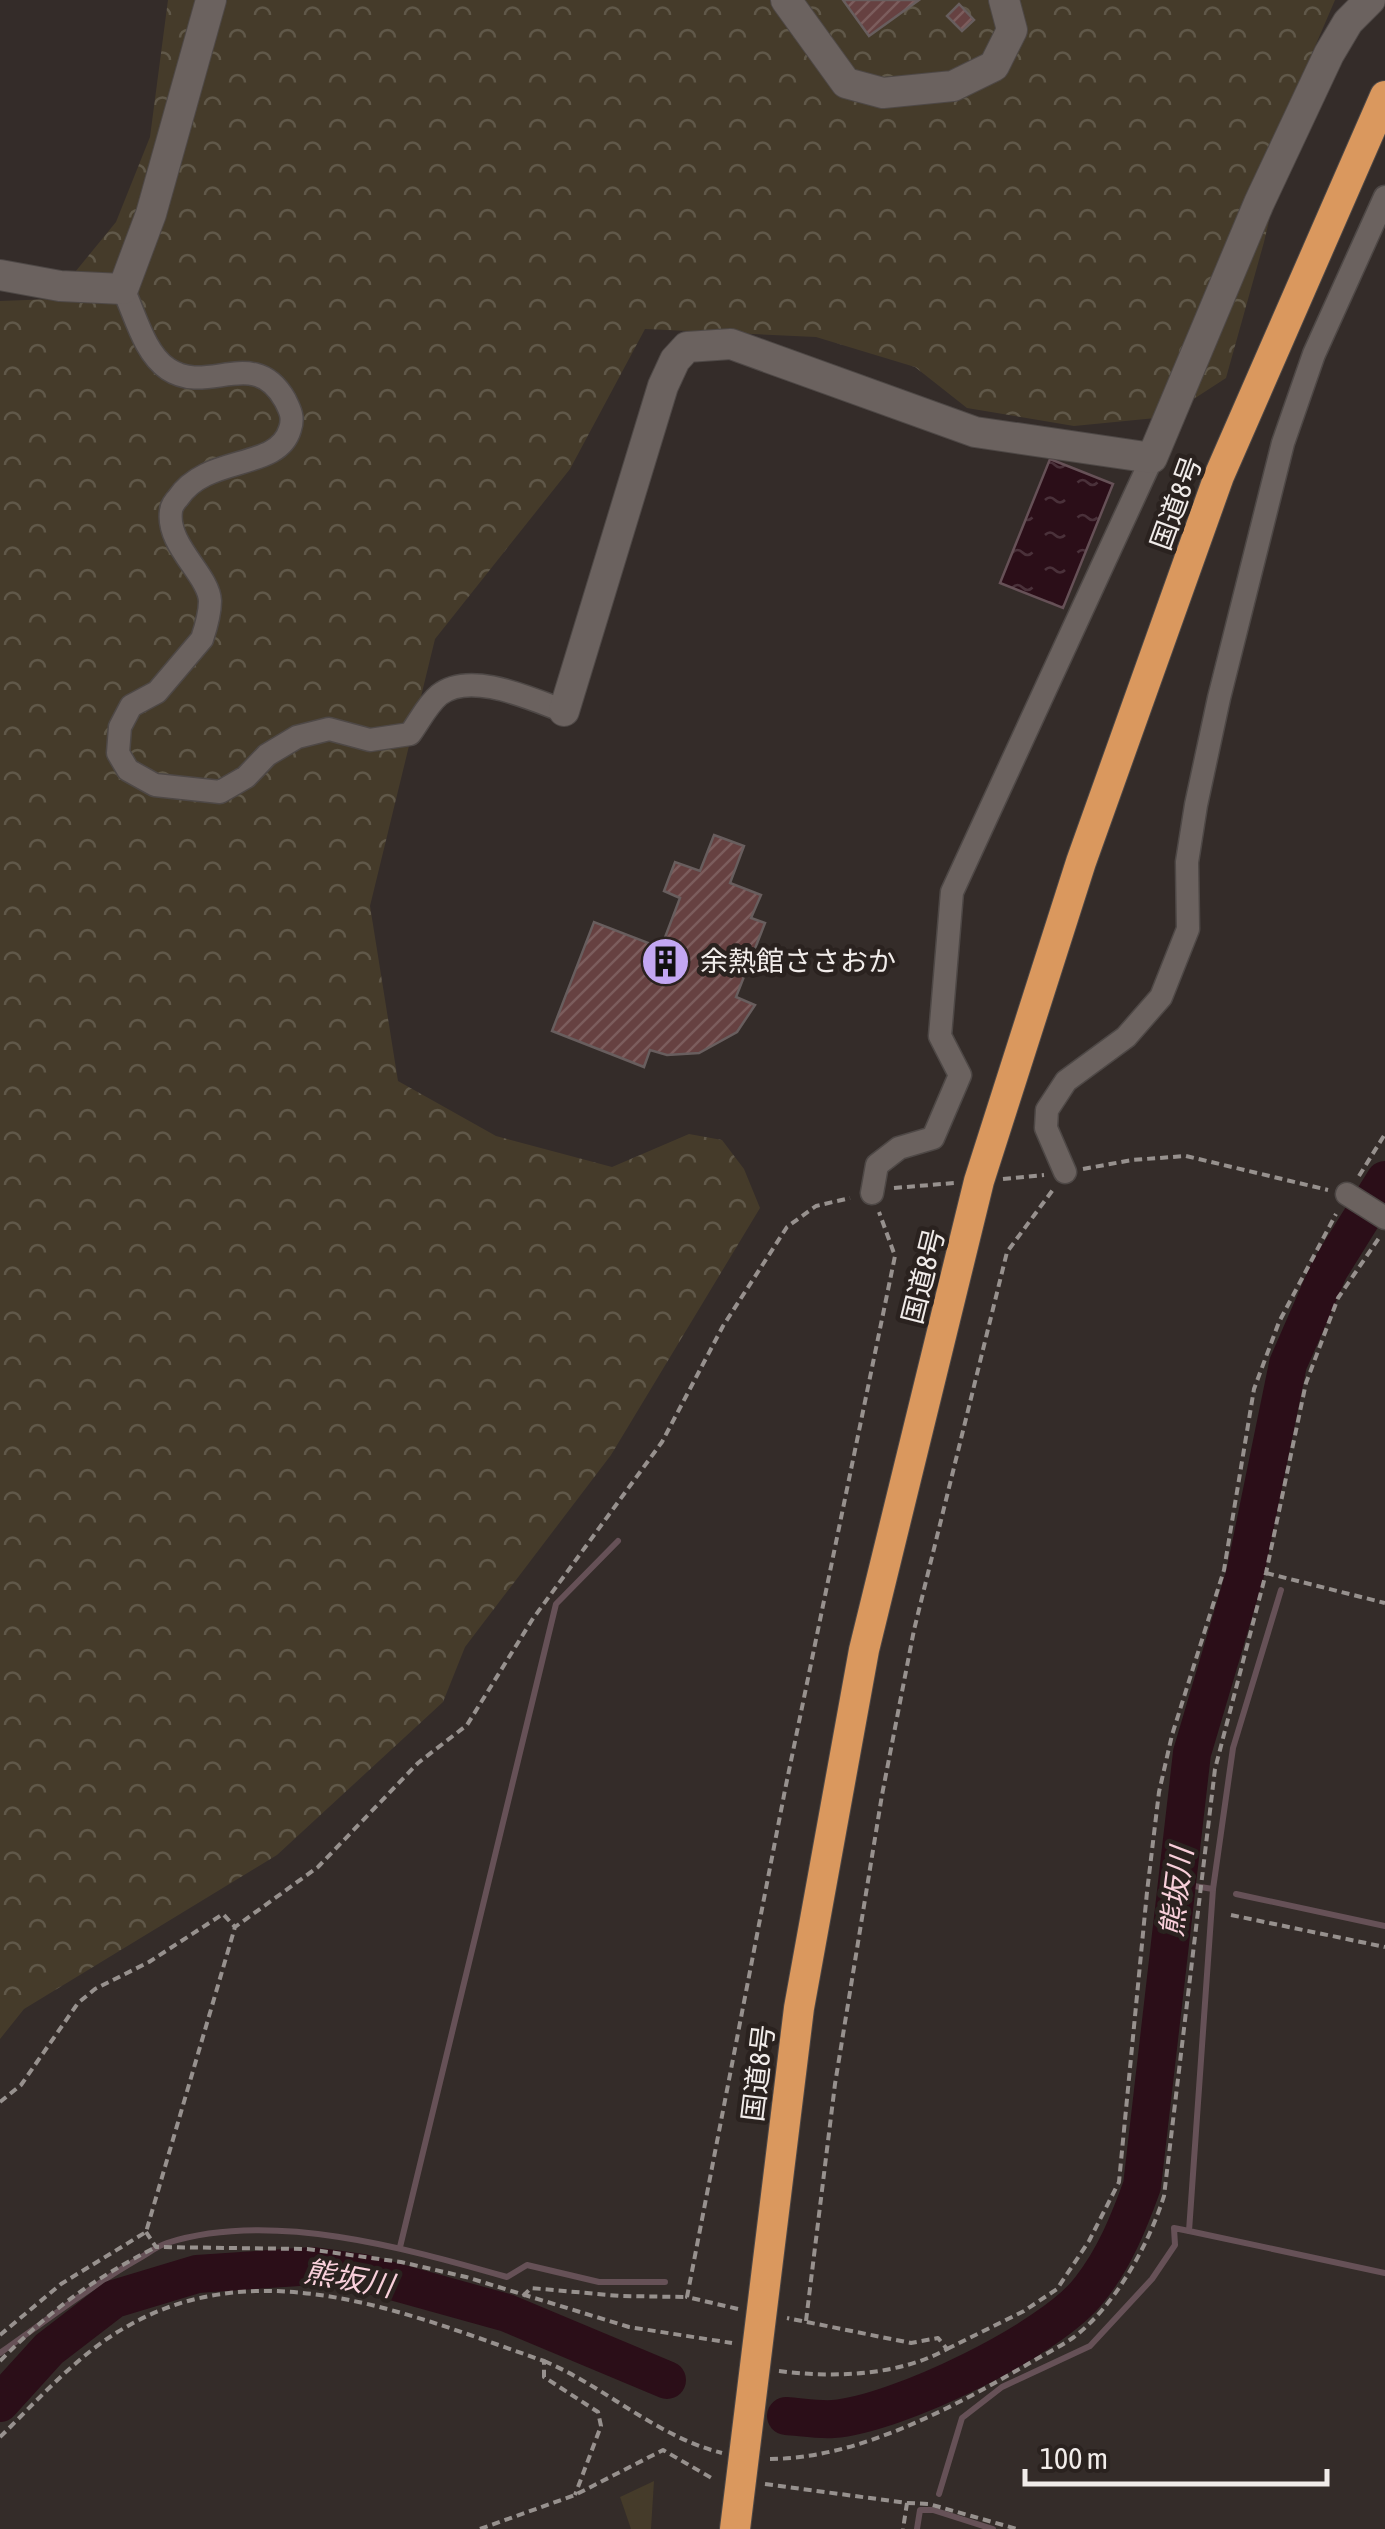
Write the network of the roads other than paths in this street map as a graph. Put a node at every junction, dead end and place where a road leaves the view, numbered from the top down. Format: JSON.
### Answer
{"nodes":[{"id":1,"x":211,"y":0,"type":"edge"},
{"id":2,"x":786,"y":0,"type":"edge"},
{"id":3,"x":1004,"y":0,"type":"edge"},
{"id":4,"x":1370,"y":0,"type":"edge"},
{"id":5,"x":1385,"y":96,"type":"edge"},
{"id":6,"x":1385,"y":196,"type":"edge"},
{"id":7,"x":0,"y":275,"type":"edge"},
{"id":8,"x":123,"y":289,"type":"junction"},
{"id":9,"x":1152,"y":458,"type":"junction"},
{"id":10,"x":564,"y":711,"type":"joint"},
{"id":11,"x":1065,"y":1172,"type":"road end"},
{"id":12,"x":872,"y":1193,"type":"road end"},
{"id":13,"x":1347,"y":1194,"type":"road end"},
{"id":14,"x":1385,"y":1218,"type":"edge"},
{"id":15,"x":735,"y":2529,"type":"edge"}],
"edges":[{"from":1,"to":8,"type":"street"},
{"from":2,"to":3,"type":"street"},
{"from":4,"to":9,"type":"street"},
{"from":5,"to":15,"type":"highway","name":"国道8号"},
{"from":6,"to":11,"type":"street"},
{"from":7,"to":8,"type":"street"},
{"from":8,"to":10,"type":"street"},
{"from":9,"to":10,"type":"street"},
{"from":9,"to":12,"type":"street"},
{"from":13,"to":14,"type":"street"}]}
